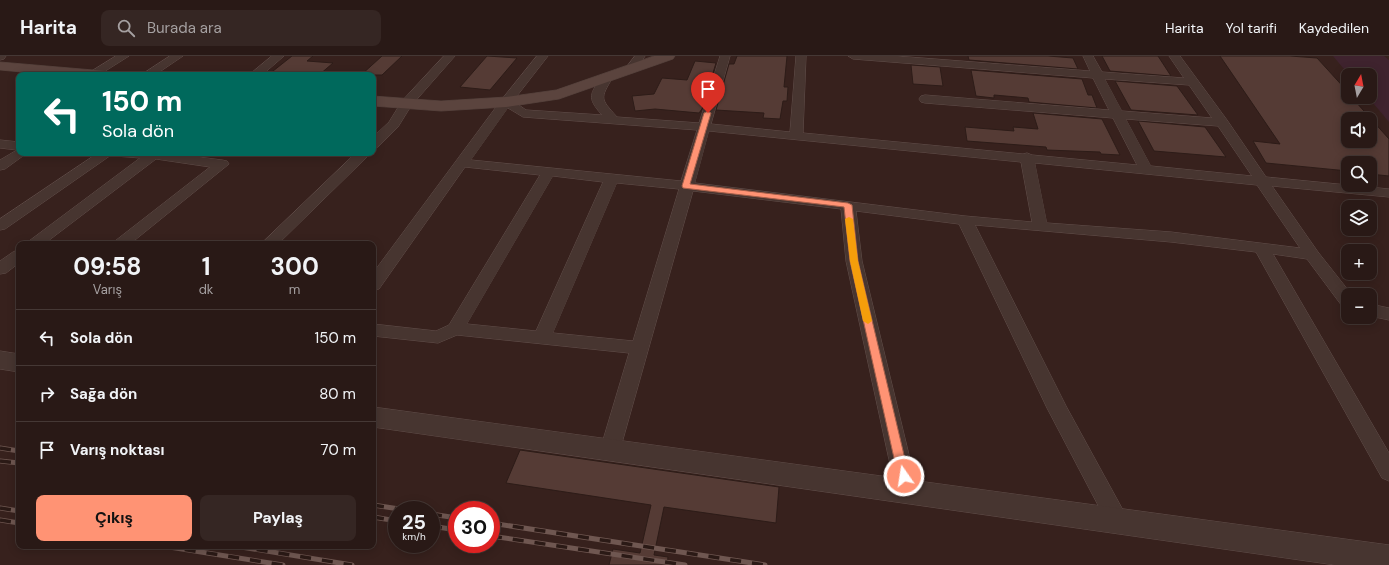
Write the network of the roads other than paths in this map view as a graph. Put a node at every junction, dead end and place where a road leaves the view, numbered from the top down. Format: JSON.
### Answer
{"nodes":[{"id":1,"x":124,"y":56,"type":"edge"},
{"id":2,"x":178,"y":56,"type":"edge"},
{"id":3,"x":279,"y":56,"type":"edge"},
{"id":4,"x":450,"y":56,"type":"edge"},
{"id":5,"x":543,"y":56,"type":"edge"},
{"id":6,"x":668,"y":56,"type":"edge"},
{"id":7,"x":725,"y":56,"type":"edge"},
{"id":8,"x":801,"y":56,"type":"edge"},
{"id":9,"x":853,"y":56,"type":"edge"},
{"id":10,"x":1088,"y":56,"type":"edge"},
{"id":11,"x":1174,"y":56,"type":"edge"},
{"id":12,"x":907,"y":58,"type":"edge"},
{"id":13,"x":1002,"y":61,"type":"edge"},
{"id":14,"x":636,"y":62,"type":"edge"},
{"id":15,"x":0,"y":66,"type":"edge"},
{"id":16,"x":74,"y":72,"type":"edge"},
{"id":17,"x":102,"y":72,"type":"edge"},
{"id":18,"x":152,"y":72,"type":"edge"},
{"id":19,"x":259,"y":72,"type":"edge"},
{"id":20,"x":1098,"y":75,"type":"junction"},
{"id":21,"x":607,"y":78,"type":"junction"},
{"id":22,"x":1193,"y":82,"type":"junction"},
{"id":23,"x":925,"y":99,"type":"dead end"},
{"id":24,"x":376,"y":100,"type":"edge"},
{"id":25,"x":506,"y":102,"type":"junction"},
{"id":26,"x":406,"y":104,"type":"junction"},
{"id":27,"x":1119,"y":115,"type":"junction"},
{"id":28,"x":613,"y":120,"type":"junction"},
{"id":29,"x":1223,"y":123,"type":"junction"},
{"id":30,"x":703,"y":128,"type":"junction"},
{"id":31,"x":796,"y":136,"type":"junction"},
{"id":32,"x":376,"y":141,"type":"edge"},
{"id":33,"x":0,"y":144,"type":"edge"},
{"id":34,"x":16,"y":146,"type":"edge"},
{"id":35,"x":16,"y":156,"type":"edge"},
{"id":36,"x":103,"y":156,"type":"edge"},
{"id":37,"x":151,"y":156,"type":"edge"},
{"id":38,"x":168,"y":156,"type":"edge"},
{"id":39,"x":361,"y":156,"type":"edge"},
{"id":40,"x":1026,"y":157,"type":"junction"},
{"id":41,"x":461,"y":163,"type":"junction"},
{"id":42,"x":0,"y":166,"type":"edge"},
{"id":43,"x":1146,"y":170,"type":"junction"},
{"id":44,"x":549,"y":171,"type":"junction"},
{"id":45,"x":612,"y":178,"type":"junction"},
{"id":46,"x":1262,"y":181,"type":"junction"},
{"id":47,"x":686,"y":186,"type":"junction"},
{"id":48,"x":1389,"y":193,"type":"edge"},
{"id":49,"x":848,"y":205,"type":"junction"},
{"id":50,"x":965,"y":220,"type":"junction"},
{"id":51,"x":0,"y":226,"type":"edge"},
{"id":52,"x":1040,"y":227,"type":"junction"},
{"id":53,"x":38,"y":241,"type":"edge"},
{"id":54,"x":124,"y":241,"type":"edge"},
{"id":55,"x":272,"y":241,"type":"edge"},
{"id":56,"x":1262,"y":248,"type":"junction"},
{"id":57,"x":1312,"y":255,"type":"junction"},
{"id":58,"x":16,"y":257,"type":"edge"},
{"id":59,"x":0,"y":269,"type":"edge"},
{"id":60,"x":376,"y":280,"type":"edge"},
{"id":61,"x":1341,"y":293,"type":"edge"},
{"id":62,"x":1377,"y":311,"type":"edge"},
{"id":63,"x":1389,"y":314,"type":"edge"},
{"id":64,"x":455,"y":329,"type":"junction"},
{"id":65,"x":376,"y":330,"type":"edge"},
{"id":66,"x":542,"y":338,"type":"junction"},
{"id":67,"x":639,"y":348,"type":"junction"},
{"id":68,"x":0,"y":360,"type":"edge"},
{"id":69,"x":16,"y":363,"type":"edge"},
{"id":70,"x":376,"y":417,"type":"edge"},
{"id":71,"x":610,"y":450,"type":"junction"},
{"id":72,"x":1389,"y":472,"type":"edge"},
{"id":73,"x":907,"y":492,"type":"junction"},
{"id":74,"x":1118,"y":522,"type":"junction"},
{"id":75,"x":1389,"y":559,"type":"edge"}],
"edges":[{"from":1,"to":17,"type":"street"},
{"from":2,"to":18,"type":"street"},
{"from":3,"to":19,"type":"street"},
{"from":4,"to":26,"type":"street"},
{"from":5,"to":25,"type":"street"},
{"from":6,"to":14,"type":"main road"},
{"from":7,"to":30,"type":"street"},
{"from":8,"to":31,"type":"street"},
{"from":9,"to":12,"type":"street"},
{"from":10,"to":20,"type":"street"},
{"from":11,"to":22,"type":"street"},
{"from":12,"to":13,"type":"street"},
{"from":13,"to":20,"type":"street"},
{"from":14,"to":21,"type":"main road"},
{"from":15,"to":16,"type":"main road"},
{"from":20,"to":22,"type":"street"},
{"from":20,"to":27,"type":"street"},
{"from":21,"to":25,"type":"main road"},
{"from":21,"to":28,"type":"street"},
{"from":22,"to":29,"type":"street"},
{"from":23,"to":27,"type":"street"},
{"from":24,"to":26,"type":"main road"},
{"from":25,"to":26,"type":"main road"},
{"from":25,"to":28,"type":"street"},
{"from":25,"to":41,"type":"street"},
{"from":26,"to":32,"type":"street"},
{"from":27,"to":29,"type":"street"},
{"from":27,"to":43,"type":"street"},
{"from":28,"to":30,"type":"street"},
{"from":29,"to":46,"type":"street"},
{"from":30,"to":31,"type":"street"},
{"from":30,"to":47,"type":"street"},
{"from":31,"to":40,"type":"street"},
{"from":33,"to":34,"type":"street"},
{"from":35,"to":42,"type":"street"},
{"from":36,"to":51,"type":"street"},
{"from":37,"to":53,"type":"street"},
{"from":38,"to":54,"type":"street"},
{"from":39,"to":55,"type":"street"},
{"from":40,"to":43,"type":"street"},
{"from":40,"to":52,"type":"street"},
{"from":41,"to":44,"type":"street"},
{"from":41,"to":60,"type":"street"},
{"from":43,"to":46,"type":"street"},
{"from":44,"to":45,"type":"street"},
{"from":44,"to":64,"type":"street"},
{"from":45,"to":47,"type":"street"},
{"from":45,"to":66,"type":"street"},
{"from":46,"to":48,"type":"street"},
{"from":46,"to":57,"type":"street"},
{"from":47,"to":49,"type":"street"},
{"from":47,"to":67,"type":"street"},
{"from":49,"to":50,"type":"street"},
{"from":49,"to":73,"type":"street"},
{"from":50,"to":52,"type":"street"},
{"from":50,"to":74,"type":"street"},
{"from":52,"to":56,"type":"street"},
{"from":56,"to":57,"type":"street"},
{"from":56,"to":72,"type":"street"},
{"from":57,"to":61,"type":"street"},
{"from":58,"to":59,"type":"street"},
{"from":62,"to":63,"type":"street"},
{"from":64,"to":65,"type":"street"},
{"from":64,"to":66,"type":"street"},
{"from":66,"to":67,"type":"street"},
{"from":67,"to":71,"type":"street"},
{"from":68,"to":69,"type":"street"},
{"from":70,"to":71,"type":"street"},
{"from":71,"to":73,"type":"street"},
{"from":73,"to":74,"type":"street"},
{"from":74,"to":75,"type":"street"}]}
